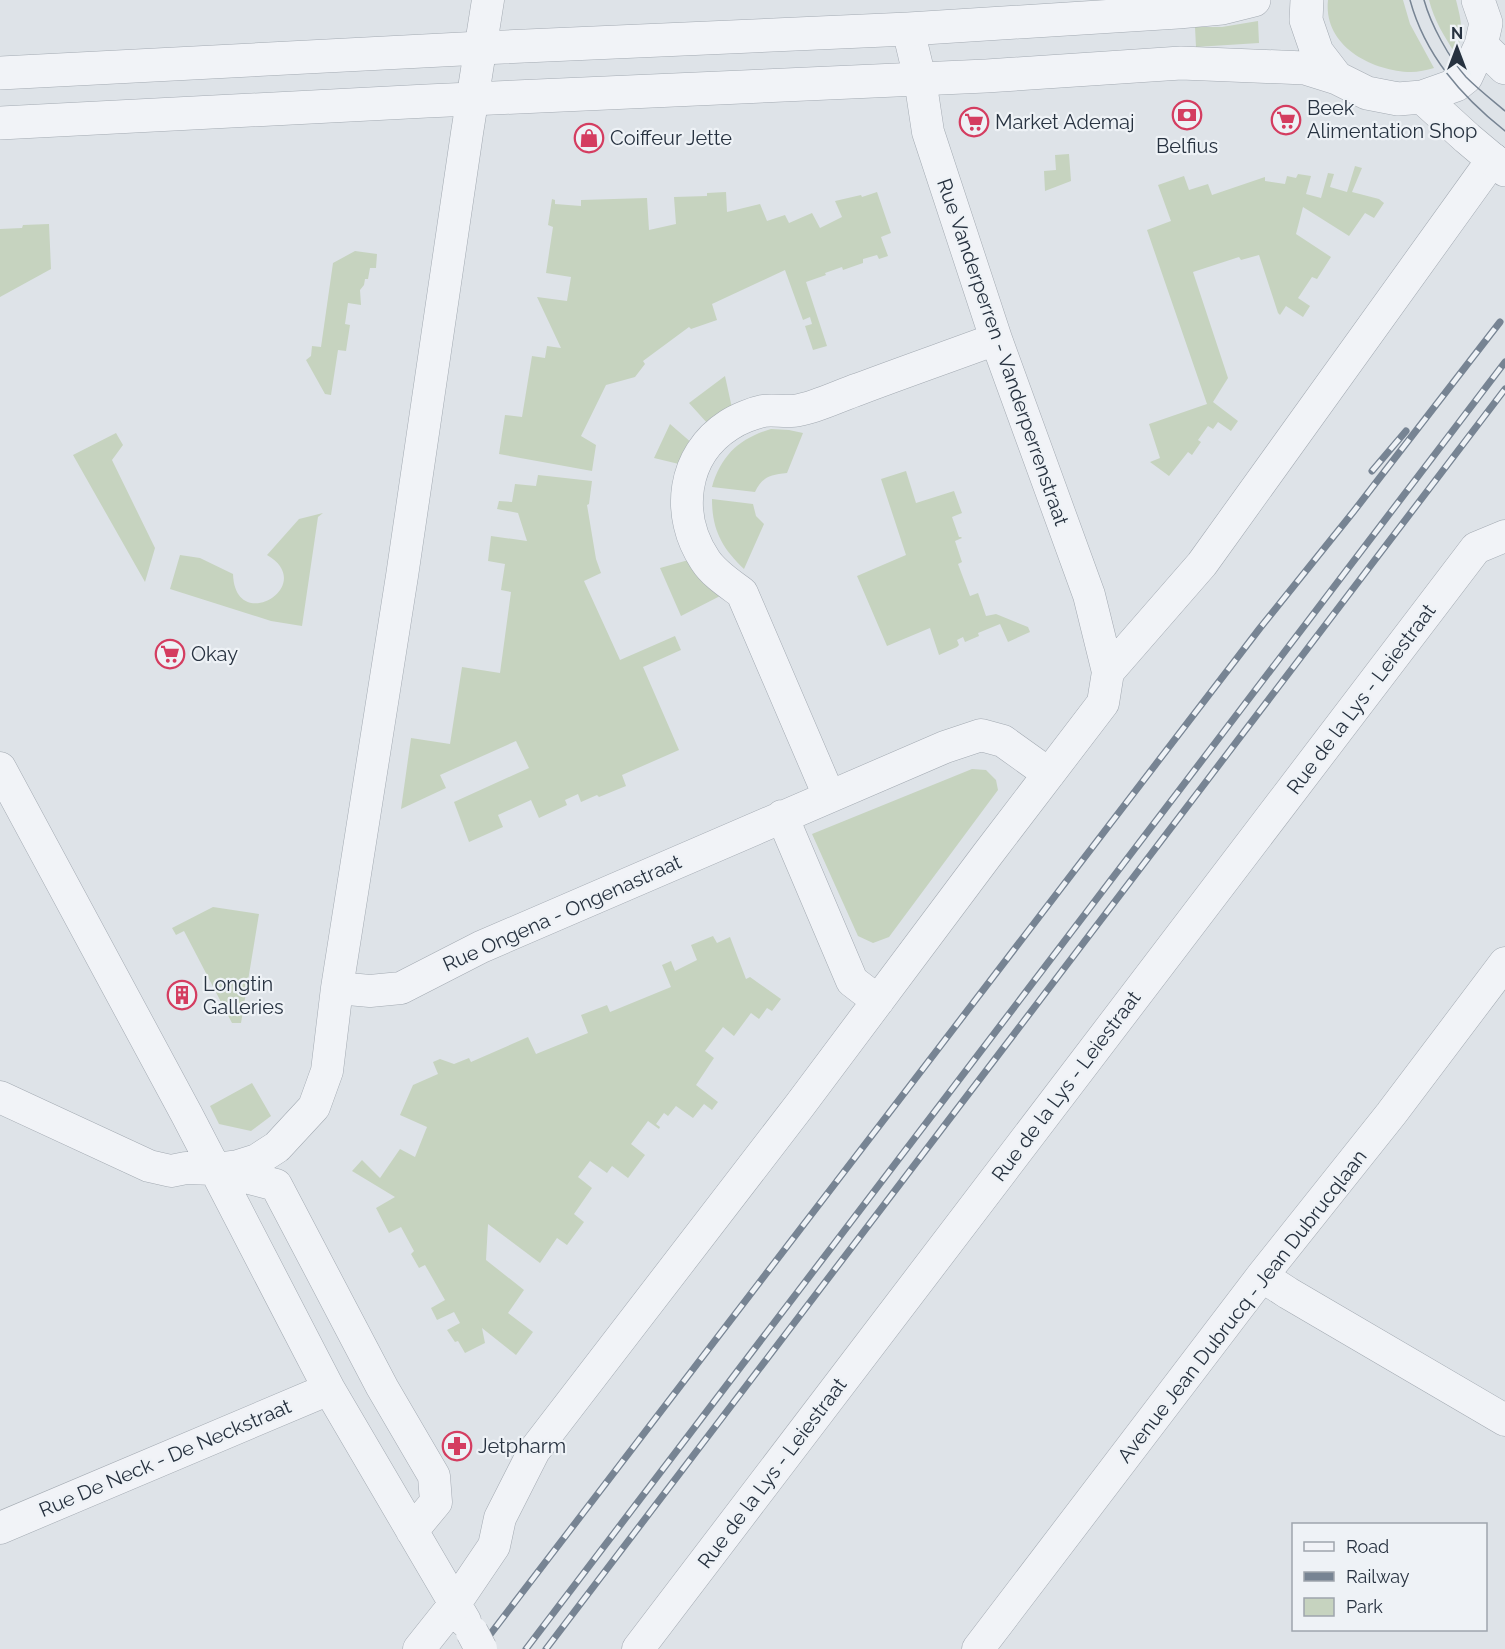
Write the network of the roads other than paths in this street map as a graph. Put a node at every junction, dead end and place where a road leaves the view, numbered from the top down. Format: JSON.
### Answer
{"nodes":[{"id":1,"x":488,"y":0,"type":"edge"},
{"id":2,"x":1254,"y":0,"type":"edge"},
{"id":3,"x":1307,"y":0,"type":"edge"},
{"id":4,"x":1223,"y":4,"type":"edge"},
{"id":5,"x":1485,"y":17,"type":"edge"},
{"id":6,"x":908,"y":29,"type":"junction"},
{"id":7,"x":481,"y":48,"type":"junction"},
{"id":8,"x":1505,"y":68,"type":"edge"},
{"id":9,"x":0,"y":73,"type":"edge"},
{"id":10,"x":1337,"y":78,"type":"junction"},
{"id":11,"x":920,"y":79,"type":"junction"},
{"id":12,"x":1422,"y":97,"type":"junction"},
{"id":13,"x":472,"y":100,"type":"junction"},
{"id":14,"x":0,"y":123,"type":"edge"},
{"id":15,"x":1500,"y":165,"type":"edge"},
{"id":16,"x":996,"y":339,"type":"junction"},
{"id":17,"x":1505,"y":536,"type":"edge"},
{"id":18,"x":1108,"y":672,"type":"junction"},
{"id":19,"x":0,"y":768,"type":"edge"},
{"id":20,"x":1049,"y":774,"type":"junction"},
{"id":21,"x":829,"y":796,"type":"junction"},
{"id":22,"x":782,"y":816,"type":"junction"},
{"id":23,"x":1505,"y":963,"type":"edge"},
{"id":24,"x":338,"y":988,"type":"junction"},
{"id":25,"x":878,"y":1001,"type":"junction"},
{"id":26,"x":0,"y":1097,"type":"edge"},
{"id":27,"x":215,"y":1169,"type":"junction"},
{"id":28,"x":1262,"y":1276,"type":"junction"},
{"id":29,"x":329,"y":1389,"type":"junction"},
{"id":30,"x":1505,"y":1420,"type":"edge"},
{"id":31,"x":0,"y":1528,"type":"edge"},
{"id":32,"x":412,"y":1531,"type":"junction"},
{"id":33,"x":454,"y":1605,"type":"junction"},
{"id":34,"x":476,"y":1641,"type":"edge"},
{"id":35,"x":419,"y":1649,"type":"edge"},
{"id":36,"x":638,"y":1649,"type":"edge"},
{"id":37,"x":978,"y":1649,"type":"edge"}],
"edges":[{"from":1,"to":7,"type":"street"},
{"from":2,"to":4,"type":"street"},
{"from":3,"to":10,"type":"street"},
{"from":4,"to":6,"type":"street"},
{"from":5,"to":8,"type":"street"},
{"from":5,"to":12,"type":"street"},
{"from":6,"to":7,"type":"street"},
{"from":6,"to":11,"type":"street","name":"Rue Vanderperren - Vanderperrenstraat"},
{"from":7,"to":9,"type":"street"},
{"from":7,"to":13,"type":"street"},
{"from":10,"to":11,"type":"street"},
{"from":10,"to":12,"type":"street"},
{"from":11,"to":13,"type":"street"},
{"from":11,"to":16,"type":"street","name":"Rue Vanderperren - Vanderperrenstraat"},
{"from":12,"to":15,"type":"street"},
{"from":13,"to":14,"type":"street"},
{"from":13,"to":24,"type":"street"},
{"from":15,"to":18,"type":"street"},
{"from":16,"to":18,"type":"street","name":"Rue Vanderperren - Vanderperrenstraat"},
{"from":16,"to":21,"type":"street"},
{"from":17,"to":36,"type":"street","name":"Rue de la Lys - Leiestraat"},
{"from":18,"to":20,"type":"street"},
{"from":19,"to":27,"type":"street"},
{"from":20,"to":21,"type":"street","name":"Rue Ongena - Ongenastraat"},
{"from":20,"to":25,"type":"street"},
{"from":21,"to":22,"type":"street","name":"Rue Ongena - Ongenastraat"},
{"from":22,"to":24,"type":"street","name":"Rue Ongena - Ongenastraat"},
{"from":22,"to":25,"type":"street"},
{"from":23,"to":28,"type":"street","name":"Avenue Jean Dubrucq - Jean Dubrucqlaan"},
{"from":24,"to":27,"type":"street"},
{"from":25,"to":33,"type":"street"},
{"from":26,"to":27,"type":"street"},
{"from":27,"to":29,"type":"street"},
{"from":27,"to":32,"type":"street"},
{"from":28,"to":30,"type":"street"},
{"from":28,"to":37,"type":"street","name":"Avenue Jean Dubrucq - Jean Dubrucqlaan"},
{"from":29,"to":31,"type":"street","name":"Rue De Neck - De Neckstraat"},
{"from":29,"to":32,"type":"street"},
{"from":32,"to":33,"type":"street"},
{"from":33,"to":34,"type":"street"},
{"from":33,"to":35,"type":"street"}]}
